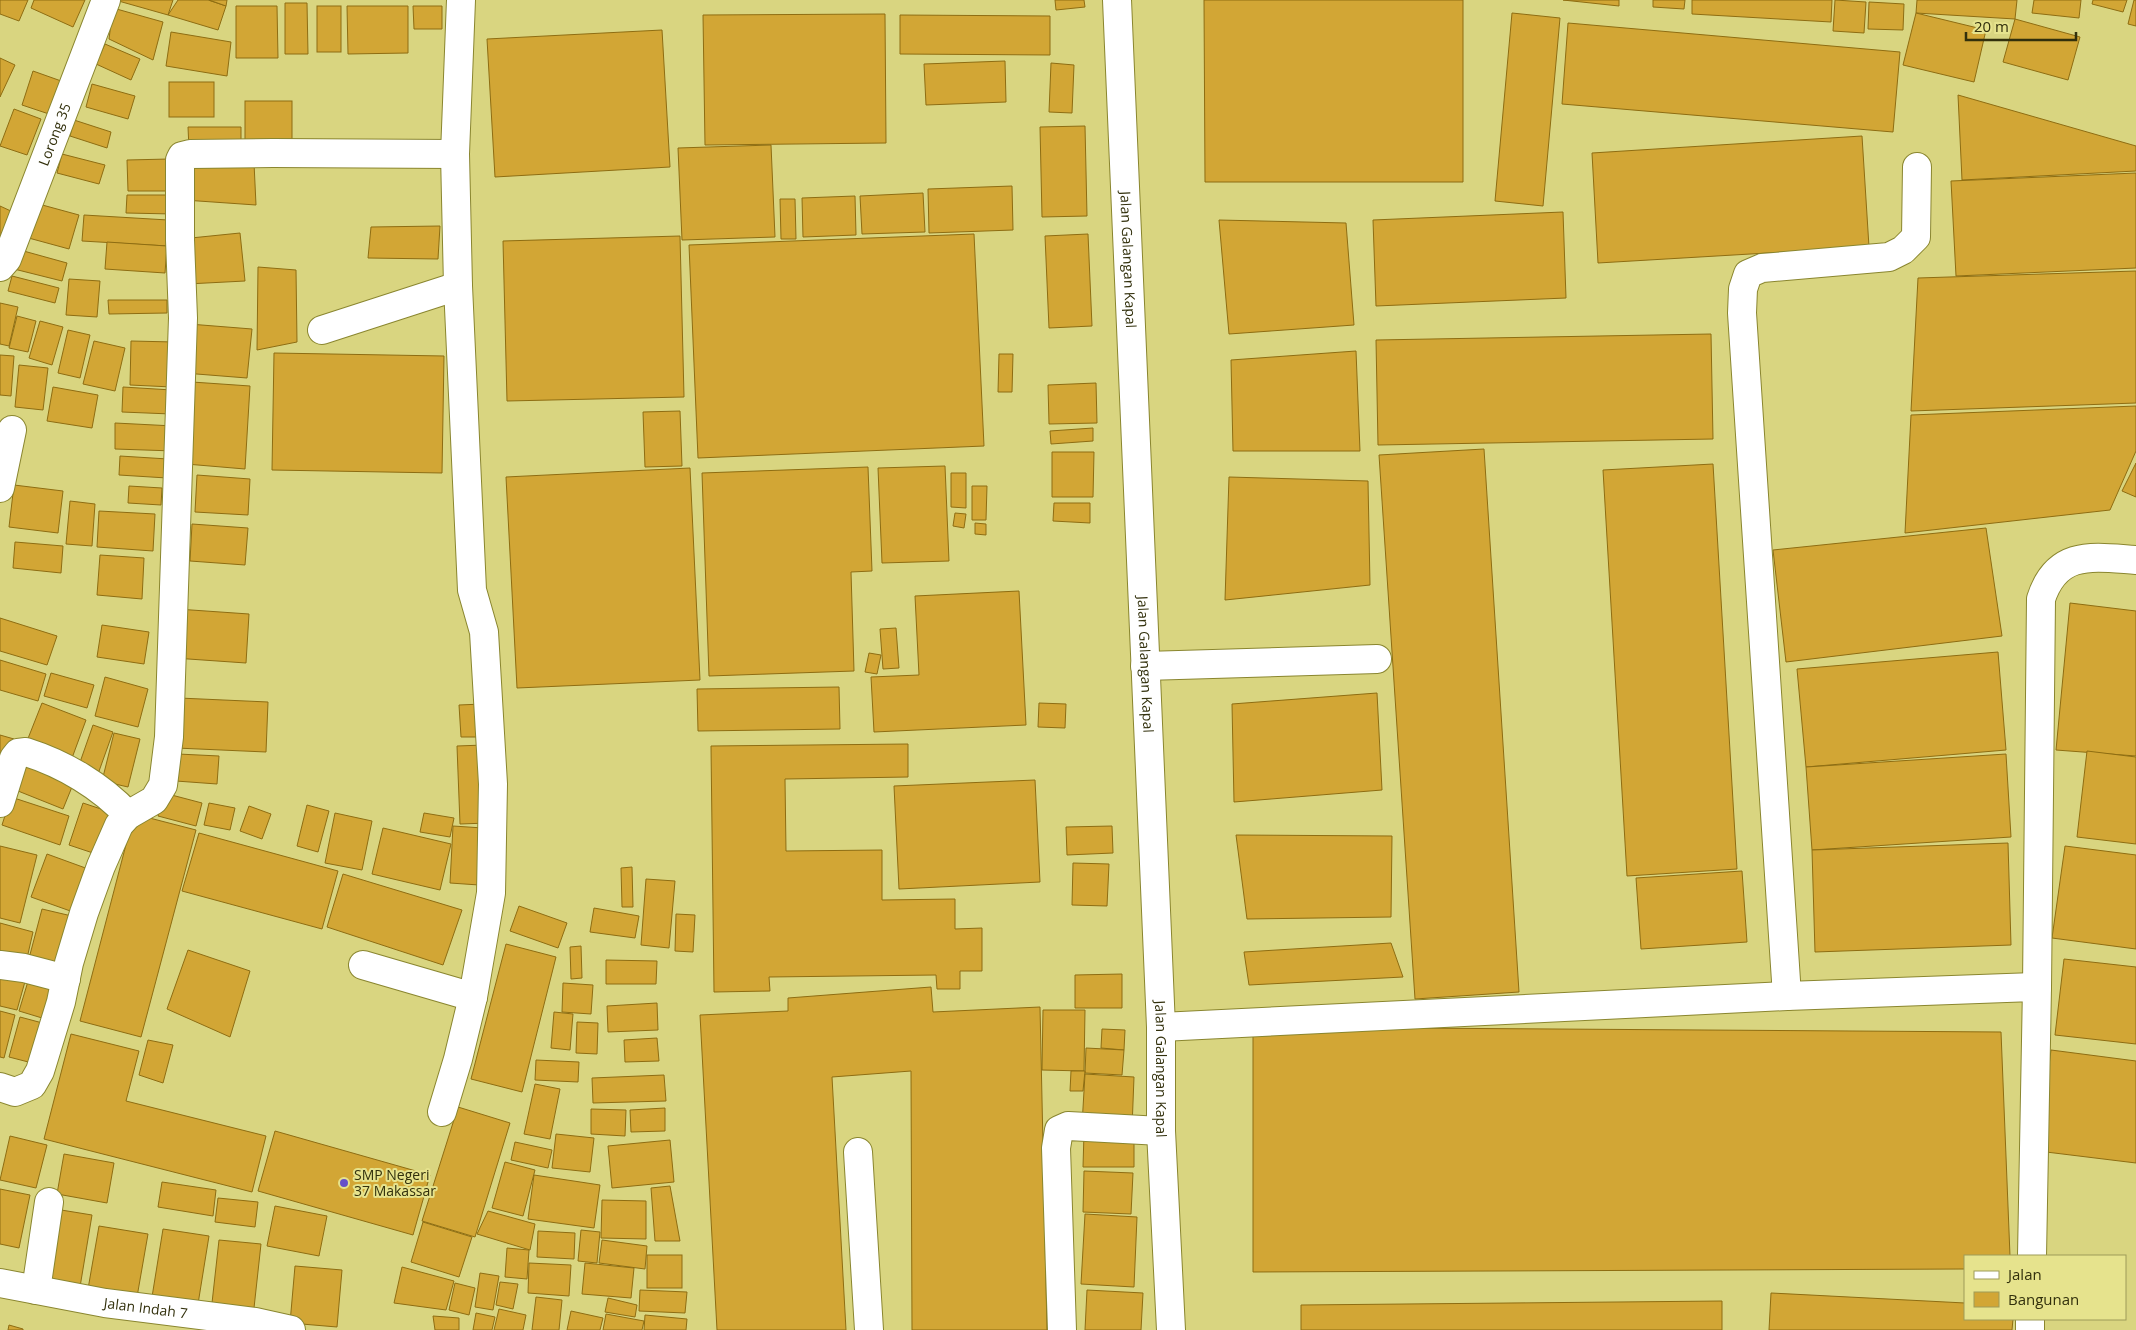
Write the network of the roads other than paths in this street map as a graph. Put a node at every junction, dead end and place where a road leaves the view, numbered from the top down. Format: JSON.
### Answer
{"nodes":[{"id":1,"x":106,"y":0,"type":"edge"},
{"id":2,"x":461,"y":0,"type":"edge"},
{"id":3,"x":1118,"y":0,"type":"edge"},
{"id":4,"x":455,"y":154,"type":"junction"},
{"id":5,"x":1917,"y":167,"type":"dead end"},
{"id":6,"x":0,"y":267,"type":"edge"},
{"id":7,"x":458,"y":286,"type":"junction"},
{"id":8,"x":322,"y":330,"type":"dead end"},
{"id":9,"x":12,"y":430,"type":"dead end"},
{"id":10,"x":0,"y":488,"type":"edge"},
{"id":11,"x":2136,"y":560,"type":"edge"},
{"id":12,"x":1377,"y":658,"type":"dead end"},
{"id":13,"x":1145,"y":666,"type":"junction"},
{"id":14,"x":0,"y":803,"type":"edge"},
{"id":15,"x":128,"y":815,"type":"junction"},
{"id":16,"x":0,"y":965,"type":"edge"},
{"id":17,"x":363,"y":965,"type":"dead end"},
{"id":18,"x":66,"y":979,"type":"junction"},
{"id":19,"x":2037,"y":987,"type":"junction"},
{"id":20,"x":1787,"y":996,"type":"junction"},
{"id":21,"x":473,"y":997,"type":"junction"},
{"id":22,"x":1161,"y":1027,"type":"junction"},
{"id":23,"x":0,"y":1088,"type":"edge"},
{"id":24,"x":442,"y":1112,"type":"dead end"},
{"id":25,"x":1161,"y":1130,"type":"junction"},
{"id":26,"x":858,"y":1152,"type":"dead end"},
{"id":27,"x":49,"y":1202,"type":"dead end"},
{"id":28,"x":2032,"y":1255,"type":"edge"},
{"id":29,"x":0,"y":1283,"type":"edge"},
{"id":30,"x":36,"y":1290,"type":"junction"},
{"id":31,"x":291,"y":1330,"type":"edge"},
{"id":32,"x":869,"y":1330,"type":"edge"},
{"id":33,"x":1062,"y":1330,"type":"edge"},
{"id":34,"x":1171,"y":1330,"type":"edge"}],
"edges":[{"from":1,"to":6,"type":"street","name":"Lorong 35"},
{"from":2,"to":4,"type":"street"},
{"from":3,"to":13,"type":"street","name":"Jalan Galangan Kapal"},
{"from":4,"to":7,"type":"street"},
{"from":4,"to":15,"type":"street"},
{"from":5,"to":20,"type":"street"},
{"from":7,"to":8,"type":"street"},
{"from":7,"to":21,"type":"street"},
{"from":9,"to":10,"type":"street"},
{"from":11,"to":19,"type":"street"},
{"from":12,"to":13,"type":"street"},
{"from":13,"to":22,"type":"street","name":"Jalan Galangan Kapal"},
{"from":14,"to":15,"type":"street"},
{"from":15,"to":18,"type":"street"},
{"from":16,"to":18,"type":"street"},
{"from":17,"to":21,"type":"street"},
{"from":18,"to":23,"type":"street"},
{"from":19,"to":20,"type":"street"},
{"from":19,"to":28,"type":"street"},
{"from":20,"to":22,"type":"street"},
{"from":21,"to":24,"type":"street"},
{"from":22,"to":25,"type":"street","name":"Jalan Galangan Kapal"},
{"from":25,"to":33,"type":"street"},
{"from":25,"to":34,"type":"street","name":"Jalan Galangan Kapal"},
{"from":26,"to":32,"type":"street"},
{"from":27,"to":30,"type":"street"},
{"from":29,"to":30,"type":"street","name":"Jalan Indah 7"},
{"from":30,"to":31,"type":"street","name":"Jalan Indah 7"}]}
